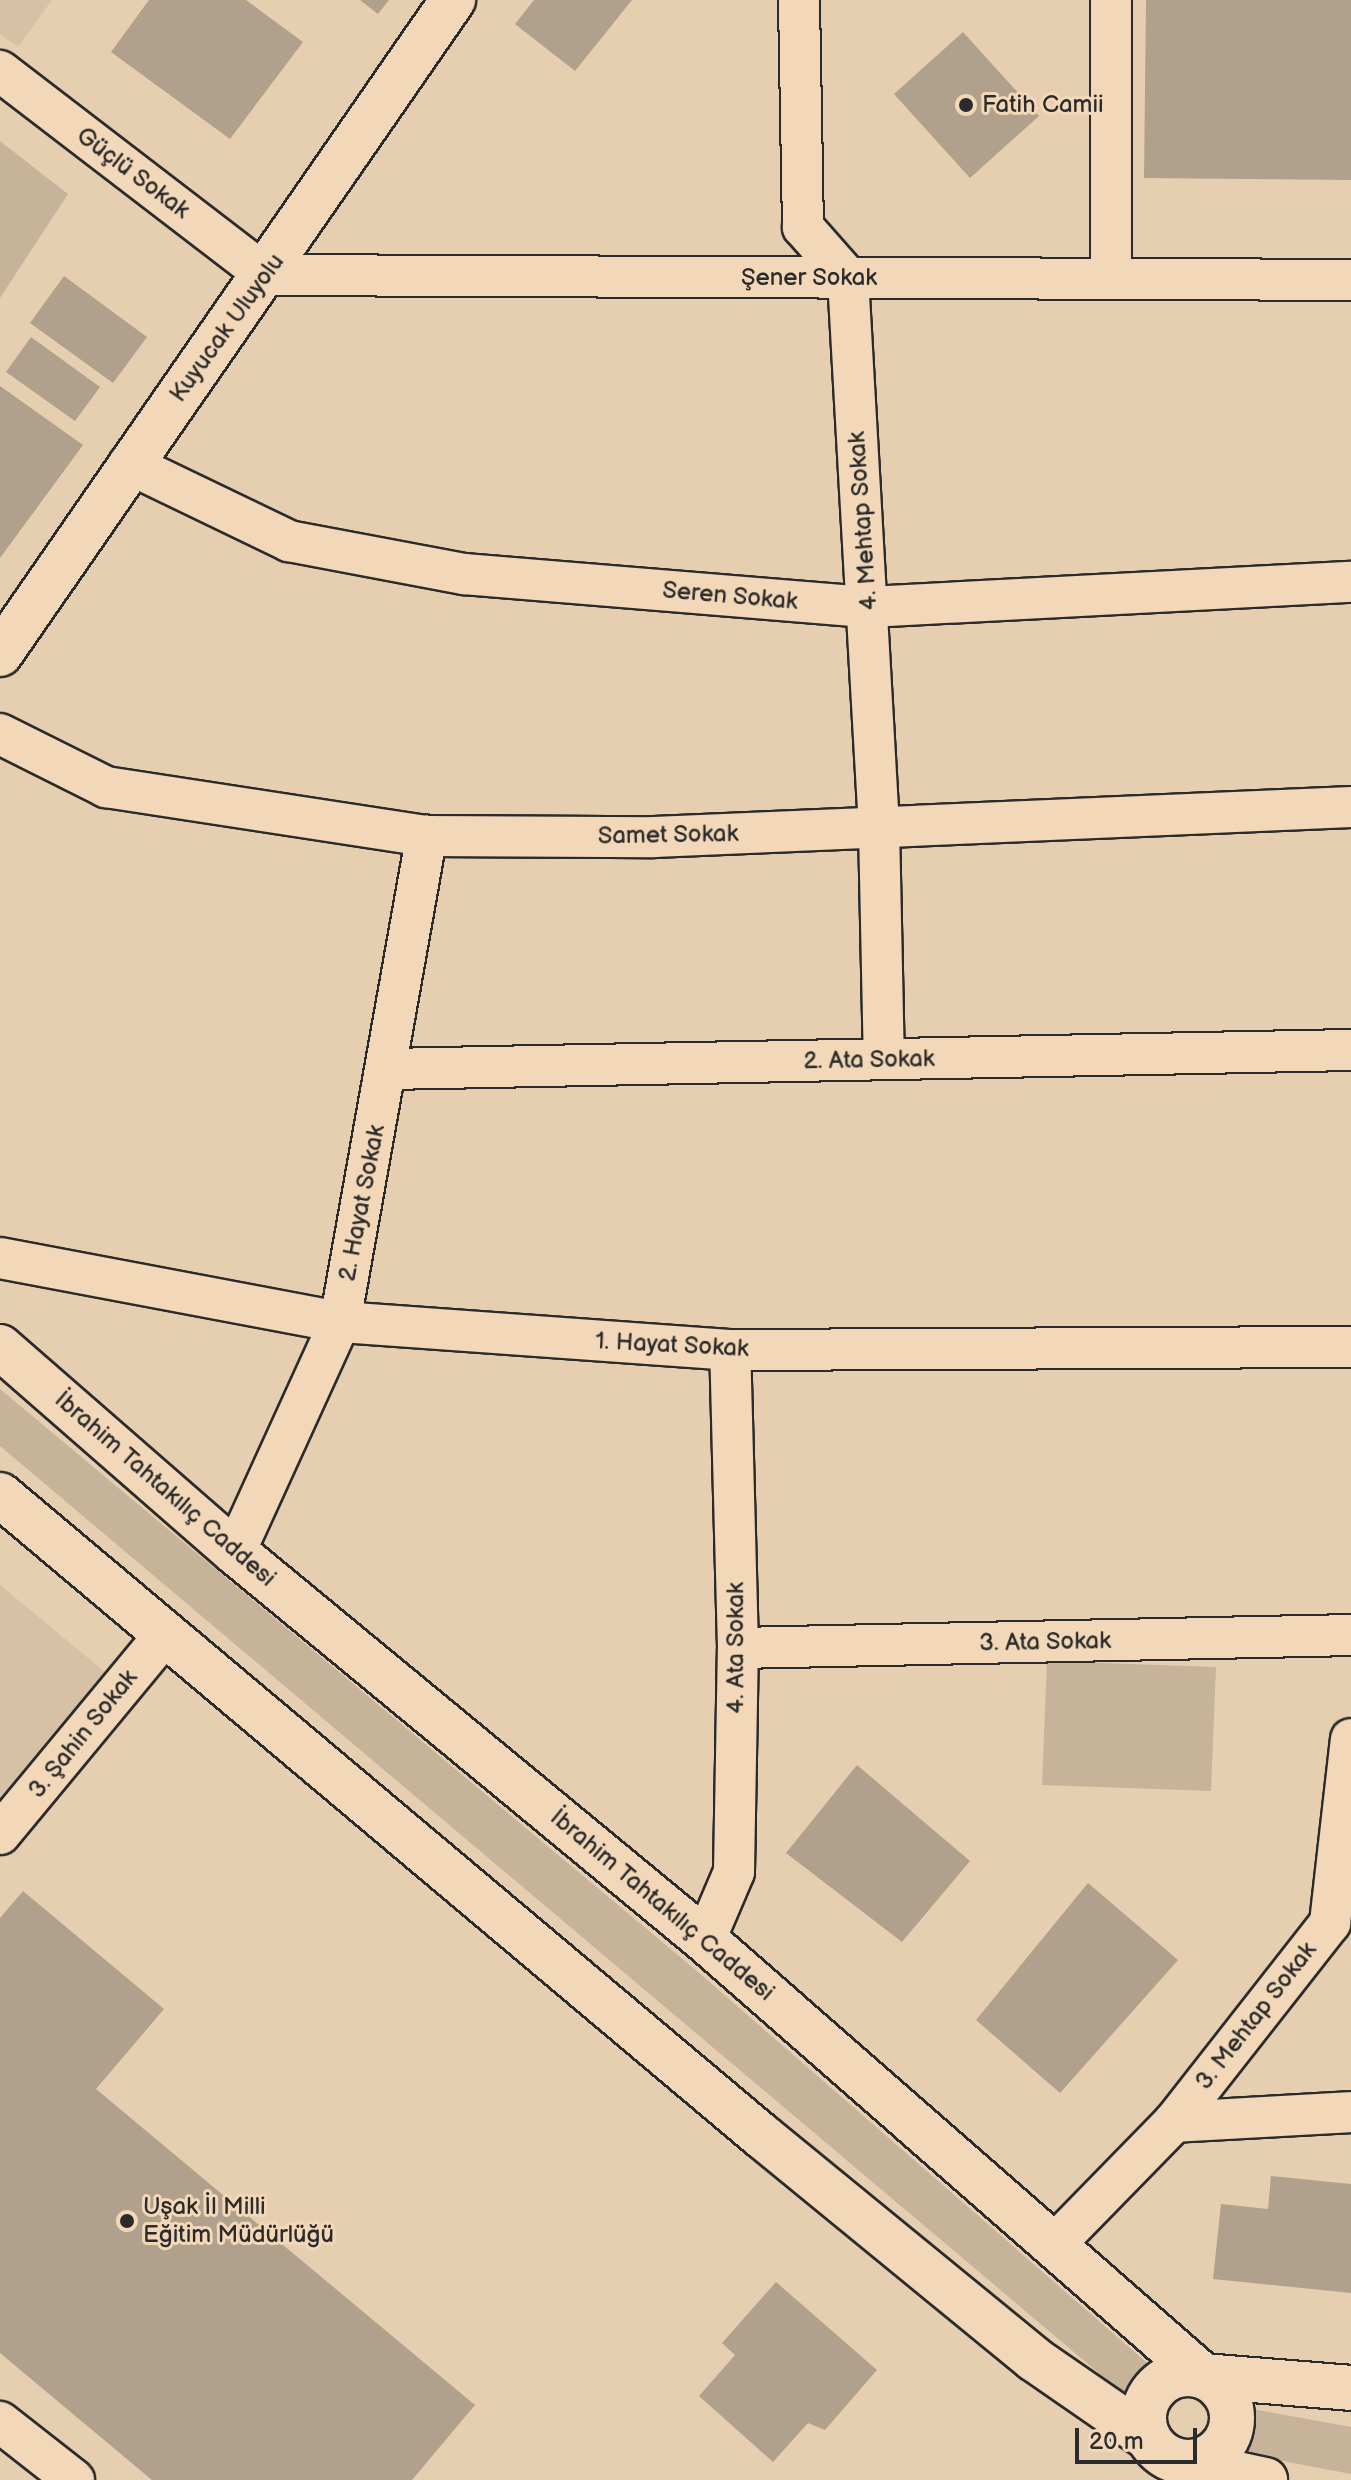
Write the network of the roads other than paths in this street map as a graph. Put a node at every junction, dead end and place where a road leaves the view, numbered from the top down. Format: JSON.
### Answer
{"nodes":[{"id":1,"x":453,"y":0,"type":"edge"},
{"id":2,"x":799,"y":0,"type":"edge"},
{"id":3,"x":1111,"y":0,"type":"edge"},
{"id":4,"x":0,"y":71,"type":"edge"},
{"id":5,"x":266,"y":275,"type":"junction"},
{"id":6,"x":848,"y":278,"type":"junction"},
{"id":7,"x":1111,"y":279,"type":"junction"},
{"id":8,"x":1351,"y":280,"type":"edge"},
{"id":9,"x":129,"y":464,"type":"junction"},
{"id":10,"x":1351,"y":582,"type":"edge"},
{"id":11,"x":869,"y":607,"type":"junction"},
{"id":12,"x":0,"y":654,"type":"edge"},
{"id":13,"x":0,"y":734,"type":"edge"},
{"id":14,"x":1351,"y":807,"type":"edge"},
{"id":15,"x":879,"y":827,"type":"junction"},
{"id":16,"x":427,"y":836,"type":"junction"},
{"id":17,"x":1351,"y":1050,"type":"edge"},
{"id":18,"x":884,"y":1059,"type":"junction"},
{"id":19,"x":388,"y":1069,"type":"junction"},
{"id":20,"x":0,"y":1258,"type":"edge"},
{"id":21,"x":340,"y":1322,"type":"junction"},
{"id":22,"x":0,"y":1347,"type":"edge"},
{"id":23,"x":1351,"y":1347,"type":"edge"},
{"id":24,"x":730,"y":1350,"type":"junction"},
{"id":25,"x":0,"y":1495,"type":"edge"},
{"id":26,"x":235,"y":1552,"type":"junction"},
{"id":27,"x":166,"y":1633,"type":"junction"},
{"id":28,"x":1351,"y":1635,"type":"edge"},
{"id":29,"x":738,"y":1648,"type":"junction"},
{"id":30,"x":1351,"y":1739,"type":"edge"},
{"id":31,"x":0,"y":1834,"type":"edge"},
{"id":32,"x":1340,"y":1923,"type":"edge"},
{"id":33,"x":705,"y":1940,"type":"junction"},
{"id":34,"x":1351,"y":2112,"type":"edge"},
{"id":35,"x":1174,"y":2122,"type":"junction"},
{"id":36,"x":1055,"y":2244,"type":"junction"},
{"id":37,"x":1203,"y":2376,"type":"junction"},
{"id":38,"x":1351,"y":2388,"type":"edge"},
{"id":39,"x":0,"y":2422,"type":"edge"},
{"id":40,"x":1147,"y":2437,"type":"junction"},
{"id":41,"x":1186,"y":2471,"type":"edge"},
{"id":42,"x":65,"y":2477,"type":"edge"},
{"id":43,"x":1265,"y":2480,"type":"edge"}],
"edges":[{"from":1,"to":5,"type":"main road","name":"Kuyucak Uluyolu"},
{"from":2,"to":6,"type":"street"},
{"from":3,"to":7,"type":"street"},
{"from":4,"to":5,"type":"street","name":"Güçlü Sokak"},
{"from":5,"to":6,"type":"street","name":"Şener Sokak"},
{"from":5,"to":9,"type":"main road","name":"Kuyucak Uluyolu"},
{"from":6,"to":7,"type":"street","name":"Şener Sokak"},
{"from":6,"to":11,"type":"street","name":"4. Mehtap Sokak"},
{"from":7,"to":8,"type":"street","name":"Şener Sokak"},
{"from":9,"to":11,"type":"street","name":"Seren Sokak"},
{"from":9,"to":12,"type":"main road","name":"Kuyucak Uluyolu"},
{"from":10,"to":11,"type":"street","name":"Seren Sokak"},
{"from":11,"to":15,"type":"street","name":"4. Mehtap Sokak"},
{"from":13,"to":16,"type":"street","name":"Samet Sokak"},
{"from":14,"to":15,"type":"street","name":"Samet Sokak"},
{"from":15,"to":16,"type":"street","name":"Samet Sokak"},
{"from":15,"to":18,"type":"street","name":"4. Mehtap Sokak"},
{"from":16,"to":19,"type":"street","name":"2. Hayat Sokak"},
{"from":17,"to":18,"type":"street","name":"2. Ata Sokak"},
{"from":18,"to":19,"type":"street","name":"2. Ata Sokak"},
{"from":19,"to":21,"type":"street","name":"2. Hayat Sokak"},
{"from":20,"to":21,"type":"street","name":"1. Hayat Sokak"},
{"from":21,"to":24,"type":"street","name":"1. Hayat Sokak"},
{"from":21,"to":26,"type":"street","name":"2. Hayat Sokak"},
{"from":22,"to":26,"type":"main road","name":"İbrahim Tahtakılıç Caddesi"},
{"from":23,"to":24,"type":"street","name":"1. Hayat Sokak"},
{"from":24,"to":29,"type":"street","name":"4. Ata Sokak"},
{"from":25,"to":27,"type":"main road"},
{"from":26,"to":33,"type":"main road","name":"İbrahim Tahtakılıç Caddesi"},
{"from":27,"to":31,"type":"street","name":"3. Şahin Sokak"},
{"from":27,"to":40,"type":"main road"},
{"from":28,"to":29,"type":"street","name":"3. Ata Sokak"},
{"from":29,"to":33,"type":"street","name":"4. Ata Sokak"},
{"from":30,"to":32,"type":"street","name":"3. Mehtap Sokak"},
{"from":32,"to":35,"type":"street","name":"3. Mehtap Sokak"},
{"from":33,"to":36,"type":"main road","name":"İbrahim Tahtakılıç Caddesi"},
{"from":34,"to":35,"type":"street"},
{"from":35,"to":36,"type":"street","name":"3. Mehtap Sokak"},
{"from":36,"to":37,"type":"main road","name":"İbrahim Tahtakılıç Caddesi"},
{"from":37,"to":38,"type":"main road"},
{"from":37,"to":40,"type":"main road"},
{"from":37,"to":41,"type":"main road"},
{"from":39,"to":42,"type":"street"},
{"from":40,"to":41,"type":"main road"},
{"from":41,"to":43,"type":"main road"}]}
